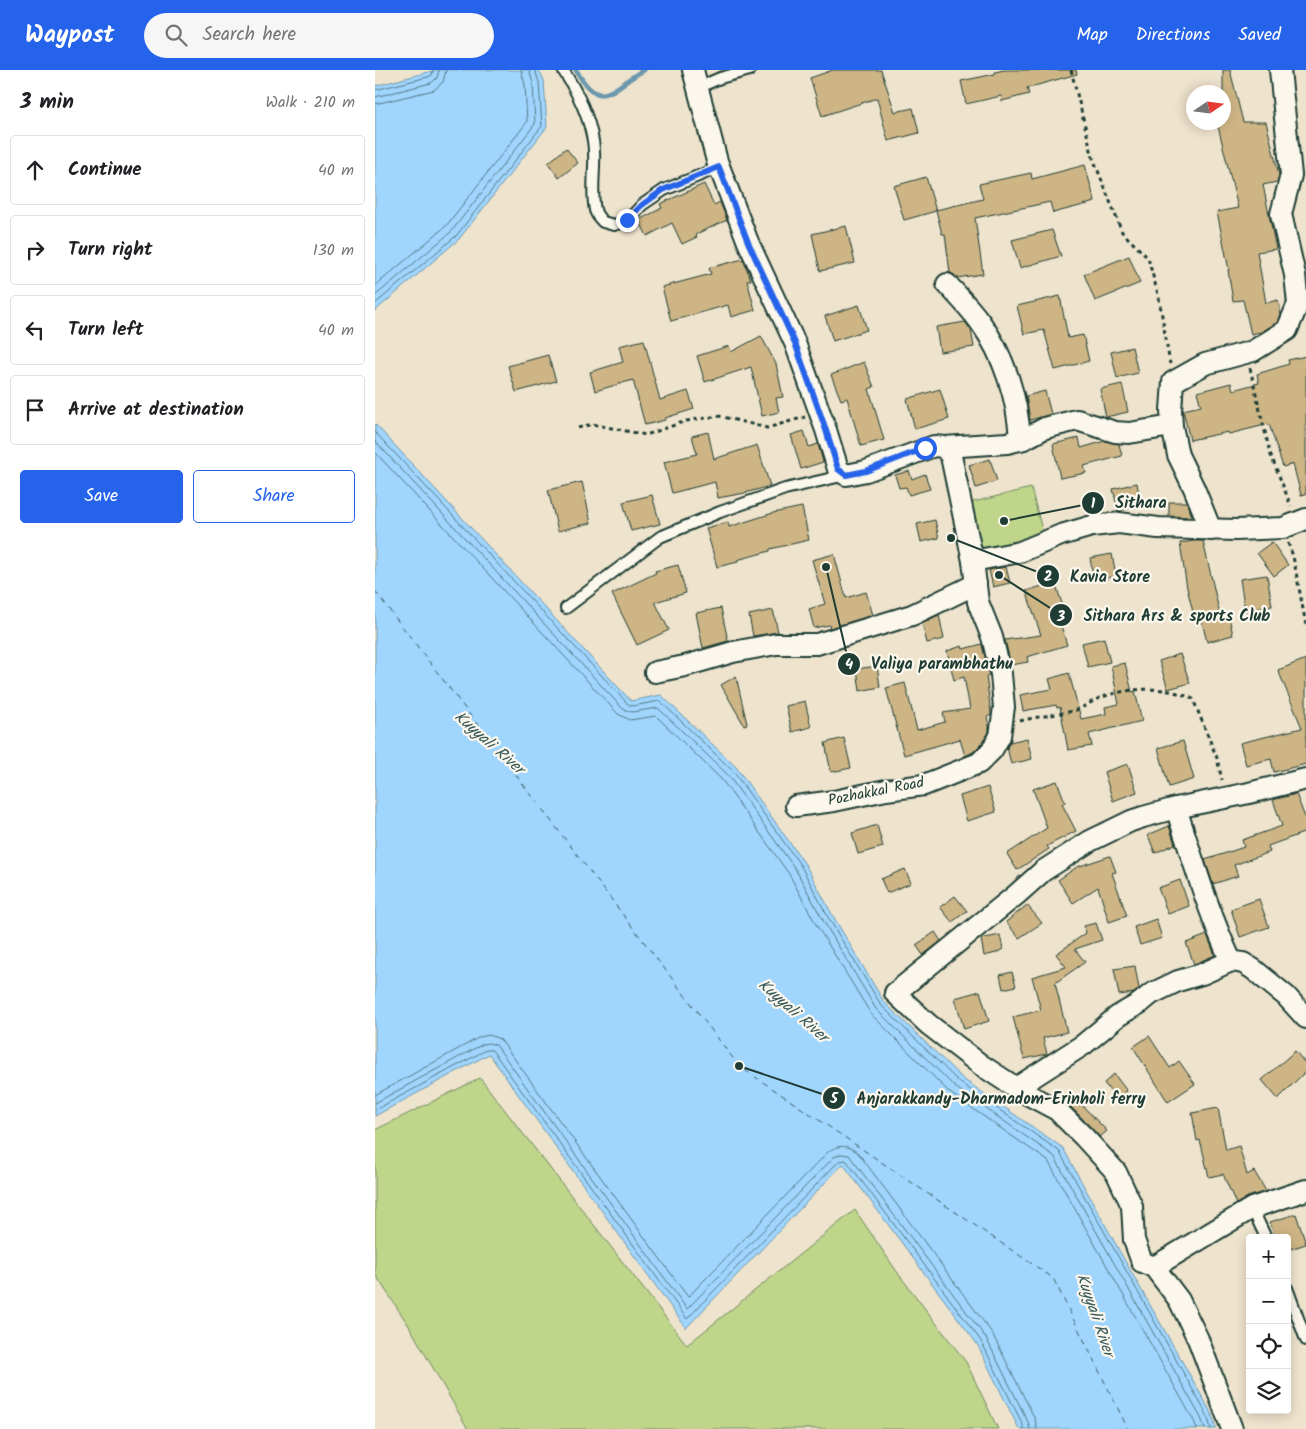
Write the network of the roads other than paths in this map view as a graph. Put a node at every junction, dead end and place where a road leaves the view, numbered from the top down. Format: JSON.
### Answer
{"nodes":[{"id":1,"x":563,"y":70,"type":"edge"},
{"id":2,"x":750,"y":70,"type":"edge"},
{"id":3,"x":1280,"y":70,"type":"edge"},
{"id":4,"x":695,"y":79,"type":"edge"},
{"id":5,"x":719,"y":167,"type":"junction"},
{"id":6,"x":947,"y":284,"type":"dead end"},
{"id":7,"x":1172,"y":426,"type":"junction"},
{"id":8,"x":1020,"y":440,"type":"junction"},
{"id":9,"x":944,"y":448,"type":"junction"},
{"id":10,"x":846,"y":475,"type":"junction"},
{"id":11,"x":1295,"y":523,"type":"edge"},
{"id":12,"x":1211,"y":530,"type":"junction"},
{"id":13,"x":973,"y":561,"type":"junction"},
{"id":14,"x":976,"y":584,"type":"junction"},
{"id":15,"x":566,"y":608,"type":"dead end"},
{"id":16,"x":655,"y":672,"type":"dead end"},
{"id":17,"x":1306,"y":779,"type":"edge"},
{"id":18,"x":797,"y":806,"type":"dead end"},
{"id":19,"x":1176,"y":808,"type":"junction"},
{"id":20,"x":1231,"y":961,"type":"junction"},
{"id":21,"x":1306,"y":1018,"type":"edge"},
{"id":22,"x":1016,"y":1088,"type":"junction"},
{"id":23,"x":1306,"y":1190,"type":"edge"},
{"id":24,"x":1252,"y":1208,"type":"junction"},
{"id":25,"x":1264,"y":1234,"type":"edge"},
{"id":26,"x":1154,"y":1267,"type":"junction"},
{"id":27,"x":1291,"y":1299,"type":"edge"},
{"id":28,"x":1306,"y":1340,"type":"edge"},
{"id":29,"x":1232,"y":1429,"type":"edge"}],
"edges":[{"from":1,"to":5,"type":"lane"},
{"from":2,"to":4,"type":"lane"},
{"from":3,"to":7,"type":"street"},
{"from":4,"to":5,"type":"street"},
{"from":5,"to":10,"type":"street"},
{"from":6,"to":8,"type":"street"},
{"from":7,"to":8,"type":"street"},
{"from":7,"to":12,"type":"street"},
{"from":8,"to":9,"type":"street"},
{"from":9,"to":10,"type":"street"},
{"from":9,"to":13,"type":"street","name":"Pozhakkal Road"},
{"from":10,"to":15,"type":"lane"},
{"from":11,"to":12,"type":"street"},
{"from":12,"to":13,"type":"street"},
{"from":13,"to":14,"type":"street","name":"Pozhakkal Road"},
{"from":14,"to":16,"type":"street"},
{"from":14,"to":18,"type":"street","name":"Pozhakkal Road"},
{"from":17,"to":19,"type":"street"},
{"from":19,"to":20,"type":"street"},
{"from":19,"to":22,"type":"street"},
{"from":20,"to":21,"type":"street"},
{"from":20,"to":22,"type":"street"},
{"from":22,"to":26,"type":"street"},
{"from":23,"to":24,"type":"street"},
{"from":24,"to":25,"type":"lane"},
{"from":24,"to":26,"type":"street"},
{"from":26,"to":29,"type":"street"},
{"from":27,"to":28,"type":"lane"}]}
